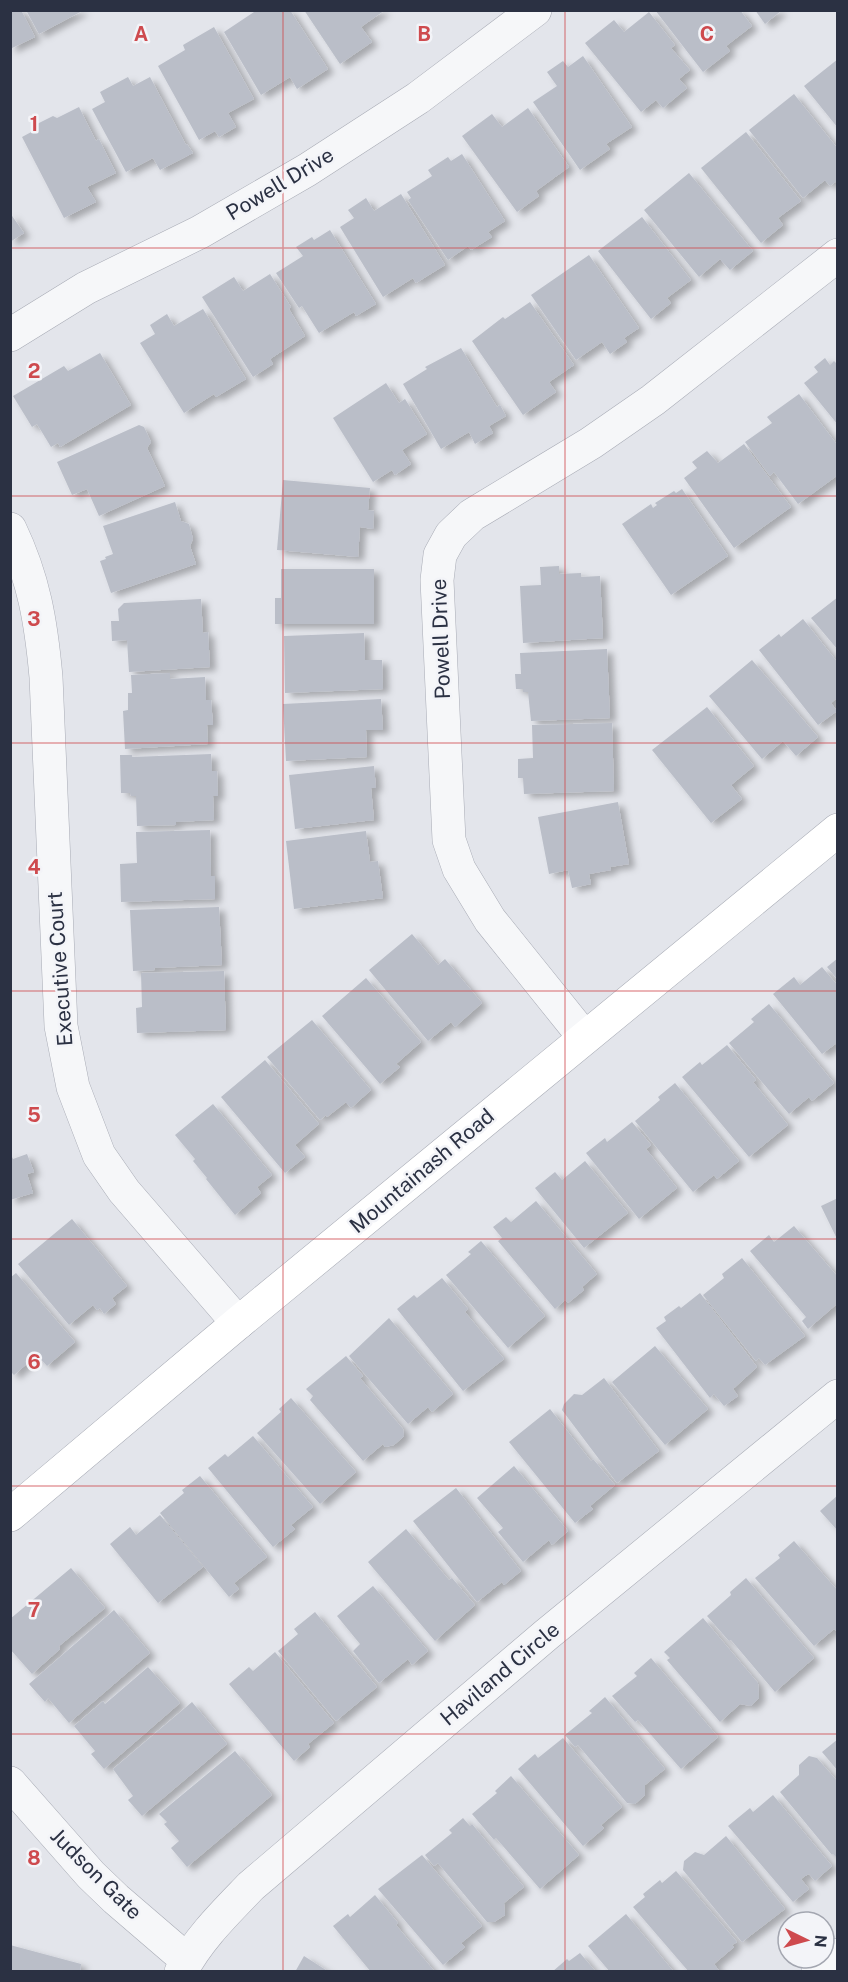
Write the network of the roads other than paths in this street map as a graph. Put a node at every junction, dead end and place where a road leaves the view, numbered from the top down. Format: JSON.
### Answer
{"nodes":[{"id":1,"x":535,"y":10,"type":"edge"},
{"id":2,"x":837,"y":255,"type":"edge"},
{"id":3,"x":10,"y":335,"type":"edge"},
{"id":4,"x":10,"y":529,"type":"edge"},
{"id":5,"x":837,"y":830,"type":"edge"},
{"id":6,"x":584,"y":1037,"type":"junction"},
{"id":7,"x":238,"y":1323,"type":"junction"},
{"id":8,"x":837,"y":1396,"type":"edge"},
{"id":9,"x":10,"y":1515,"type":"edge"},
{"id":10,"x":10,"y":1783,"type":"edge"},
{"id":11,"x":837,"y":1955,"type":"edge"},
{"id":12,"x":184,"y":1966,"type":"edge"},
{"id":13,"x":818,"y":1971,"type":"edge"}],
"edges":[{"from":1,"to":3,"type":"street","name":"Powell Drive"},
{"from":2,"to":6,"type":"street","name":"Powell Drive"},
{"from":4,"to":7,"type":"street","name":"Executive Court"},
{"from":5,"to":6,"type":"street","name":"Mountainash Road"},
{"from":6,"to":7,"type":"street","name":"Mountainash Road"},
{"from":7,"to":9,"type":"street","name":"Mountainash Road"},
{"from":8,"to":12,"type":"street","name":"Haviland Circle"},
{"from":10,"to":12,"type":"street","name":"Judson Gate"},
{"from":11,"to":13,"type":"street"}]}
